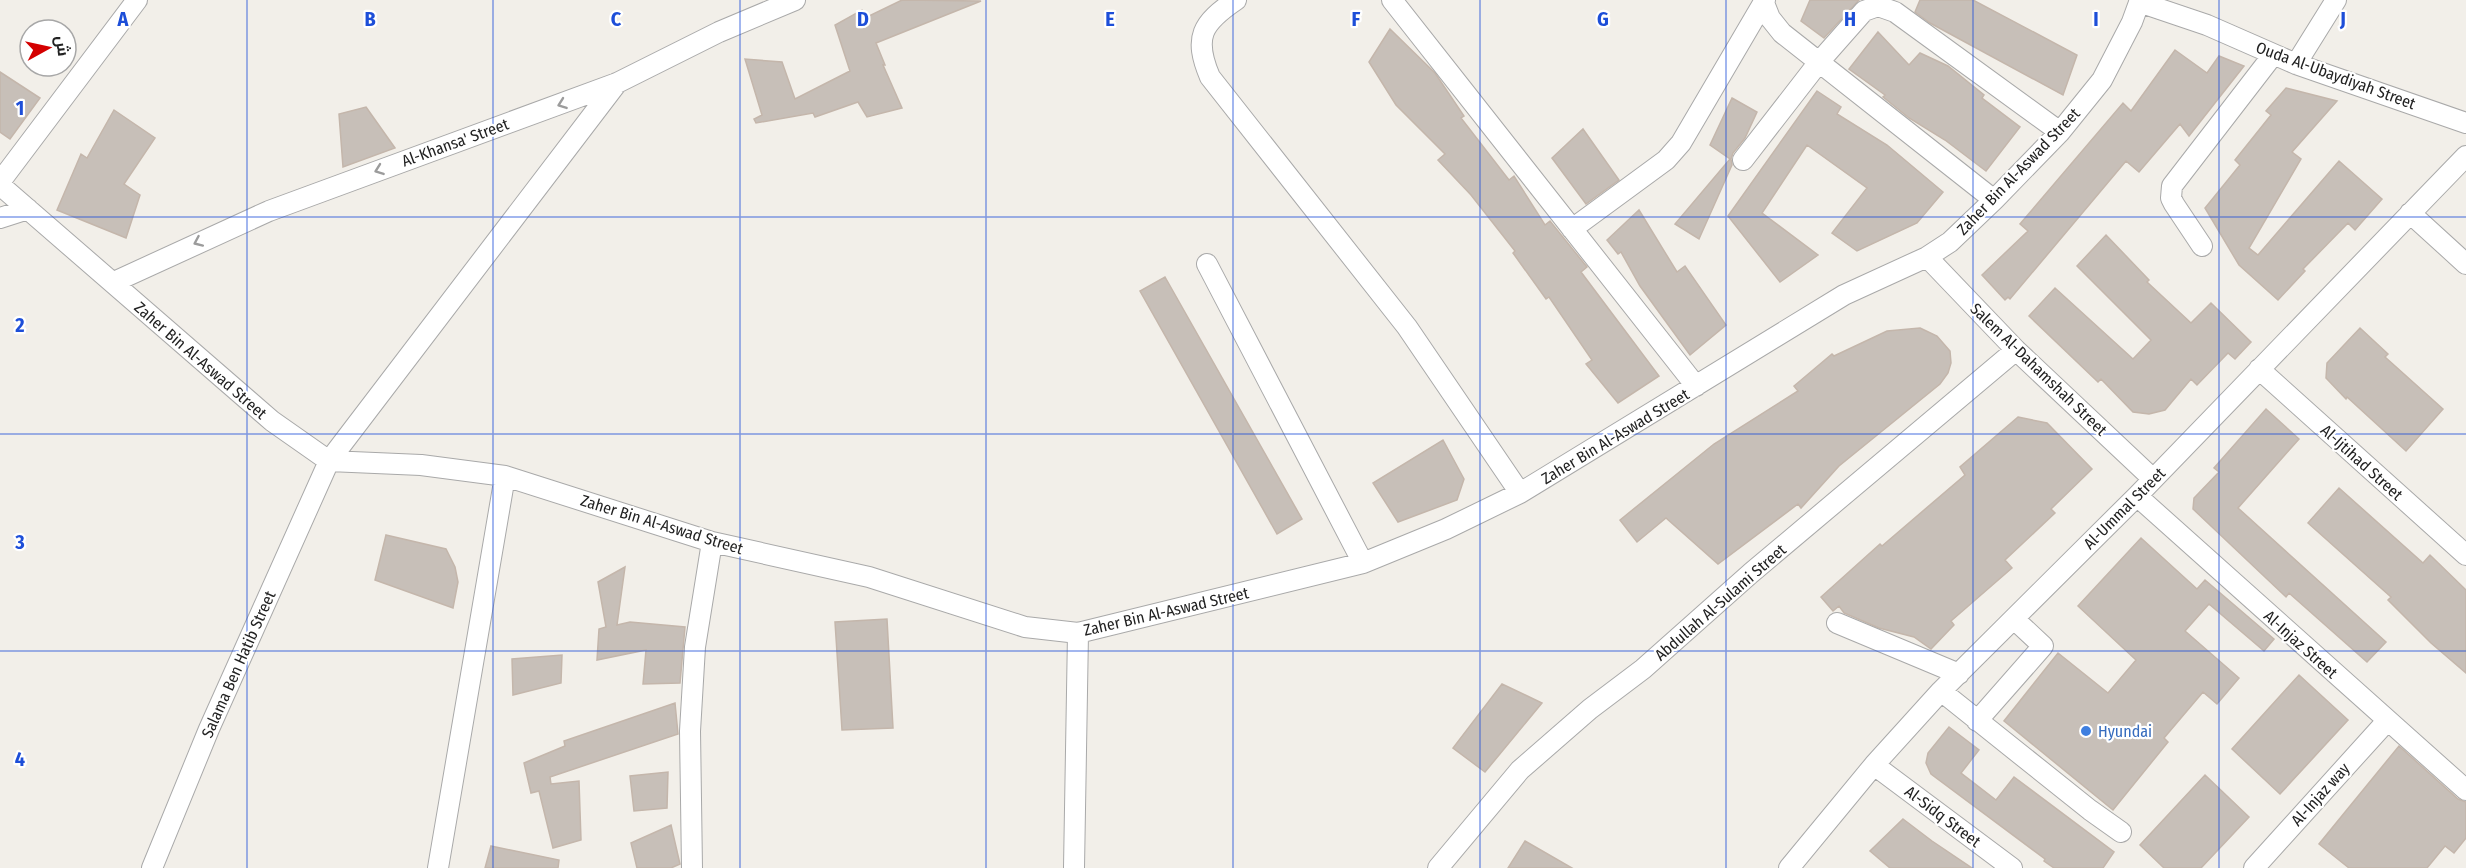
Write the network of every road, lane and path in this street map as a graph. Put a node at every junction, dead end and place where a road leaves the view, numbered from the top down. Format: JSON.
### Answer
{"nodes":[{"id":1,"x":137,"y":0,"type":"edge"},
{"id":2,"x":795,"y":0,"type":"edge"},
{"id":3,"x":1236,"y":0,"type":"edge"},
{"id":4,"x":1392,"y":0,"type":"edge"},
{"id":5,"x":2336,"y":0,"type":"edge"},
{"id":6,"x":2139,"y":1,"type":"edge"},
{"id":7,"x":1764,"y":2,"type":"edge"},
{"id":8,"x":2273,"y":55,"type":"junction"},
{"id":9,"x":1819,"y":62,"type":"junction"},
{"id":10,"x":2296,"y":64,"type":"junction"},
{"id":11,"x":617,"y":83,"type":"junction"},
{"id":12,"x":2466,"y":123,"type":"edge"},
{"id":13,"x":2060,"y":132,"type":"junction"},
{"id":14,"x":2466,"y":156,"type":"edge"},
{"id":15,"x":1743,"y":160,"type":"dead end"},
{"id":16,"x":0,"y":184,"type":"edge"},
{"id":17,"x":1994,"y":200,"type":"junction"},
{"id":18,"x":28,"y":209,"type":"junction"},
{"id":19,"x":2410,"y":213,"type":"junction"},
{"id":20,"x":0,"y":218,"type":"edge"},
{"id":21,"x":1572,"y":229,"type":"junction"},
{"id":22,"x":2202,"y":246,"type":"dead end"},
{"id":23,"x":1927,"y":257,"type":"junction"},
{"id":24,"x":1207,"y":264,"type":"dead end"},
{"id":25,"x":2466,"y":264,"type":"edge"},
{"id":26,"x":114,"y":282,"type":"junction"},
{"id":27,"x":2016,"y":350,"type":"junction"},
{"id":28,"x":2259,"y":369,"type":"junction"},
{"id":29,"x":1696,"y":386,"type":"junction"},
{"id":30,"x":329,"y":461,"type":"junction"},
{"id":31,"x":505,"y":476,"type":"junction"},
{"id":32,"x":2153,"y":479,"type":"junction"},
{"id":33,"x":1520,"y":493,"type":"junction"},
{"id":34,"x":2137,"y":496,"type":"junction"},
{"id":35,"x":712,"y":542,"type":"junction"},
{"id":36,"x":2466,"y":555,"type":"edge"},
{"id":37,"x":1363,"y":563,"type":"junction"},
{"id":38,"x":2014,"y":619,"type":"junction"},
{"id":39,"x":1837,"y":623,"type":"dead end"},
{"id":40,"x":1078,"y":633,"type":"junction"},
{"id":41,"x":1959,"y":674,"type":"junction"},
{"id":42,"x":1941,"y":691,"type":"junction"},
{"id":43,"x":2387,"y":721,"type":"junction"},
{"id":44,"x":1977,"y":722,"type":"junction"},
{"id":45,"x":1874,"y":765,"type":"junction"},
{"id":46,"x":2466,"y":790,"type":"edge"},
{"id":47,"x":2121,"y":832,"type":"dead end"},
{"id":48,"x":152,"y":868,"type":"edge"},
{"id":49,"x":438,"y":868,"type":"edge"},
{"id":50,"x":692,"y":868,"type":"edge"},
{"id":51,"x":1074,"y":868,"type":"edge"},
{"id":52,"x":1438,"y":868,"type":"edge"},
{"id":53,"x":1789,"y":868,"type":"edge"},
{"id":54,"x":2012,"y":868,"type":"edge"},
{"id":55,"x":2254,"y":868,"type":"edge"}],
"edges":[{"from":1,"to":16,"type":"street"},
{"from":2,"to":11,"type":"street","name":"Al-Khansa' Street"},
{"from":3,"to":33,"type":"street"},
{"from":4,"to":21,"type":"street"},
{"from":5,"to":10,"type":"street"},
{"from":6,"to":8,"type":"street","name":"Ouda Al-Ubaydiyah Street"},
{"from":6,"to":13,"type":"street","name":"Zaher Bin Al-Aswad Street"},
{"from":7,"to":9,"type":"street"},
{"from":7,"to":21,"type":"street"},
{"from":8,"to":10,"type":"street","name":"Ouda Al-Ubaydiyah Street"},
{"from":8,"to":22,"type":"street"},
{"from":9,"to":13,"type":"street"},
{"from":9,"to":15,"type":"street"},
{"from":9,"to":17,"type":"street"},
{"from":10,"to":12,"type":"street","name":"Ouda Al-Ubaydiyah Street"},
{"from":11,"to":26,"type":"street","name":"Al-Khansa' Street","one_way":true},
{"from":11,"to":30,"type":"street","name":"Salama Ben Hatib Street"},
{"from":13,"to":17,"type":"street","name":"Zaher Bin Al-Aswad Street"},
{"from":14,"to":19,"type":"street","name":"Al-Ummal Street"},
{"from":16,"to":18,"type":"street","name":"Zaher Bin Al-Aswad Street"},
{"from":17,"to":23,"type":"street","name":"Zaher Bin Al-Aswad Street"},
{"from":18,"to":20,"type":"street"},
{"from":18,"to":26,"type":"street","name":"Zaher Bin Al-Aswad Street"},
{"from":19,"to":25,"type":"street"},
{"from":19,"to":28,"type":"street","name":"Al-Ummal Street"},
{"from":21,"to":29,"type":"street"},
{"from":23,"to":27,"type":"street","name":"Salem Al-Dahamshah Street"},
{"from":23,"to":29,"type":"street","name":"Zaher Bin Al-Aswad Street"},
{"from":24,"to":37,"type":"street"},
{"from":26,"to":30,"type":"street","name":"Zaher Bin Al-Aswad Street"},
{"from":27,"to":32,"type":"street","name":"Salem Al-Dahamshah Street"},
{"from":27,"to":52,"type":"street","name":"Abdullah Al-Sulami Street"},
{"from":28,"to":32,"type":"street","name":"Al-Ummal Street"},
{"from":28,"to":36,"type":"street","name":"Al-Ijtihad Street"},
{"from":29,"to":33,"type":"street","name":"Zaher Bin Al-Aswad Street"},
{"from":30,"to":31,"type":"street","name":"Zaher Bin Al-Aswad Street"},
{"from":30,"to":48,"type":"street","name":"Salama Ben Hatib Street"},
{"from":31,"to":35,"type":"street","name":"Zaher Bin Al-Aswad Street"},
{"from":31,"to":49,"type":"street"},
{"from":32,"to":34,"type":"street","name":"Al-Ummal Street"},
{"from":33,"to":37,"type":"street","name":"Zaher Bin Al-Aswad Street"},
{"from":34,"to":38,"type":"street","name":"Al-Ummal Street"},
{"from":34,"to":43,"type":"street","name":"Al-Injaz Street"},
{"from":35,"to":40,"type":"street","name":"Zaher Bin Al-Aswad Street"},
{"from":35,"to":50,"type":"street"},
{"from":37,"to":40,"type":"street","name":"Zaher Bin Al-Aswad Street"},
{"from":38,"to":41,"type":"street","name":"Al-Ummal Street"},
{"from":38,"to":44,"type":"street"},
{"from":39,"to":41,"type":"street"},
{"from":40,"to":51,"type":"street"},
{"from":41,"to":42,"type":"street","name":"Al-Ummal Street"},
{"from":42,"to":44,"type":"street"},
{"from":42,"to":45,"type":"street","name":"Al-Ummal Street"},
{"from":43,"to":46,"type":"street","name":"Al-Injaz Street"},
{"from":43,"to":55,"type":"street","name":"Al-Injaz way"},
{"from":44,"to":47,"type":"street"},
{"from":45,"to":53,"type":"street","name":"Al-Ummal Street"},
{"from":45,"to":54,"type":"street","name":"Al-Sidq Street"}]}
